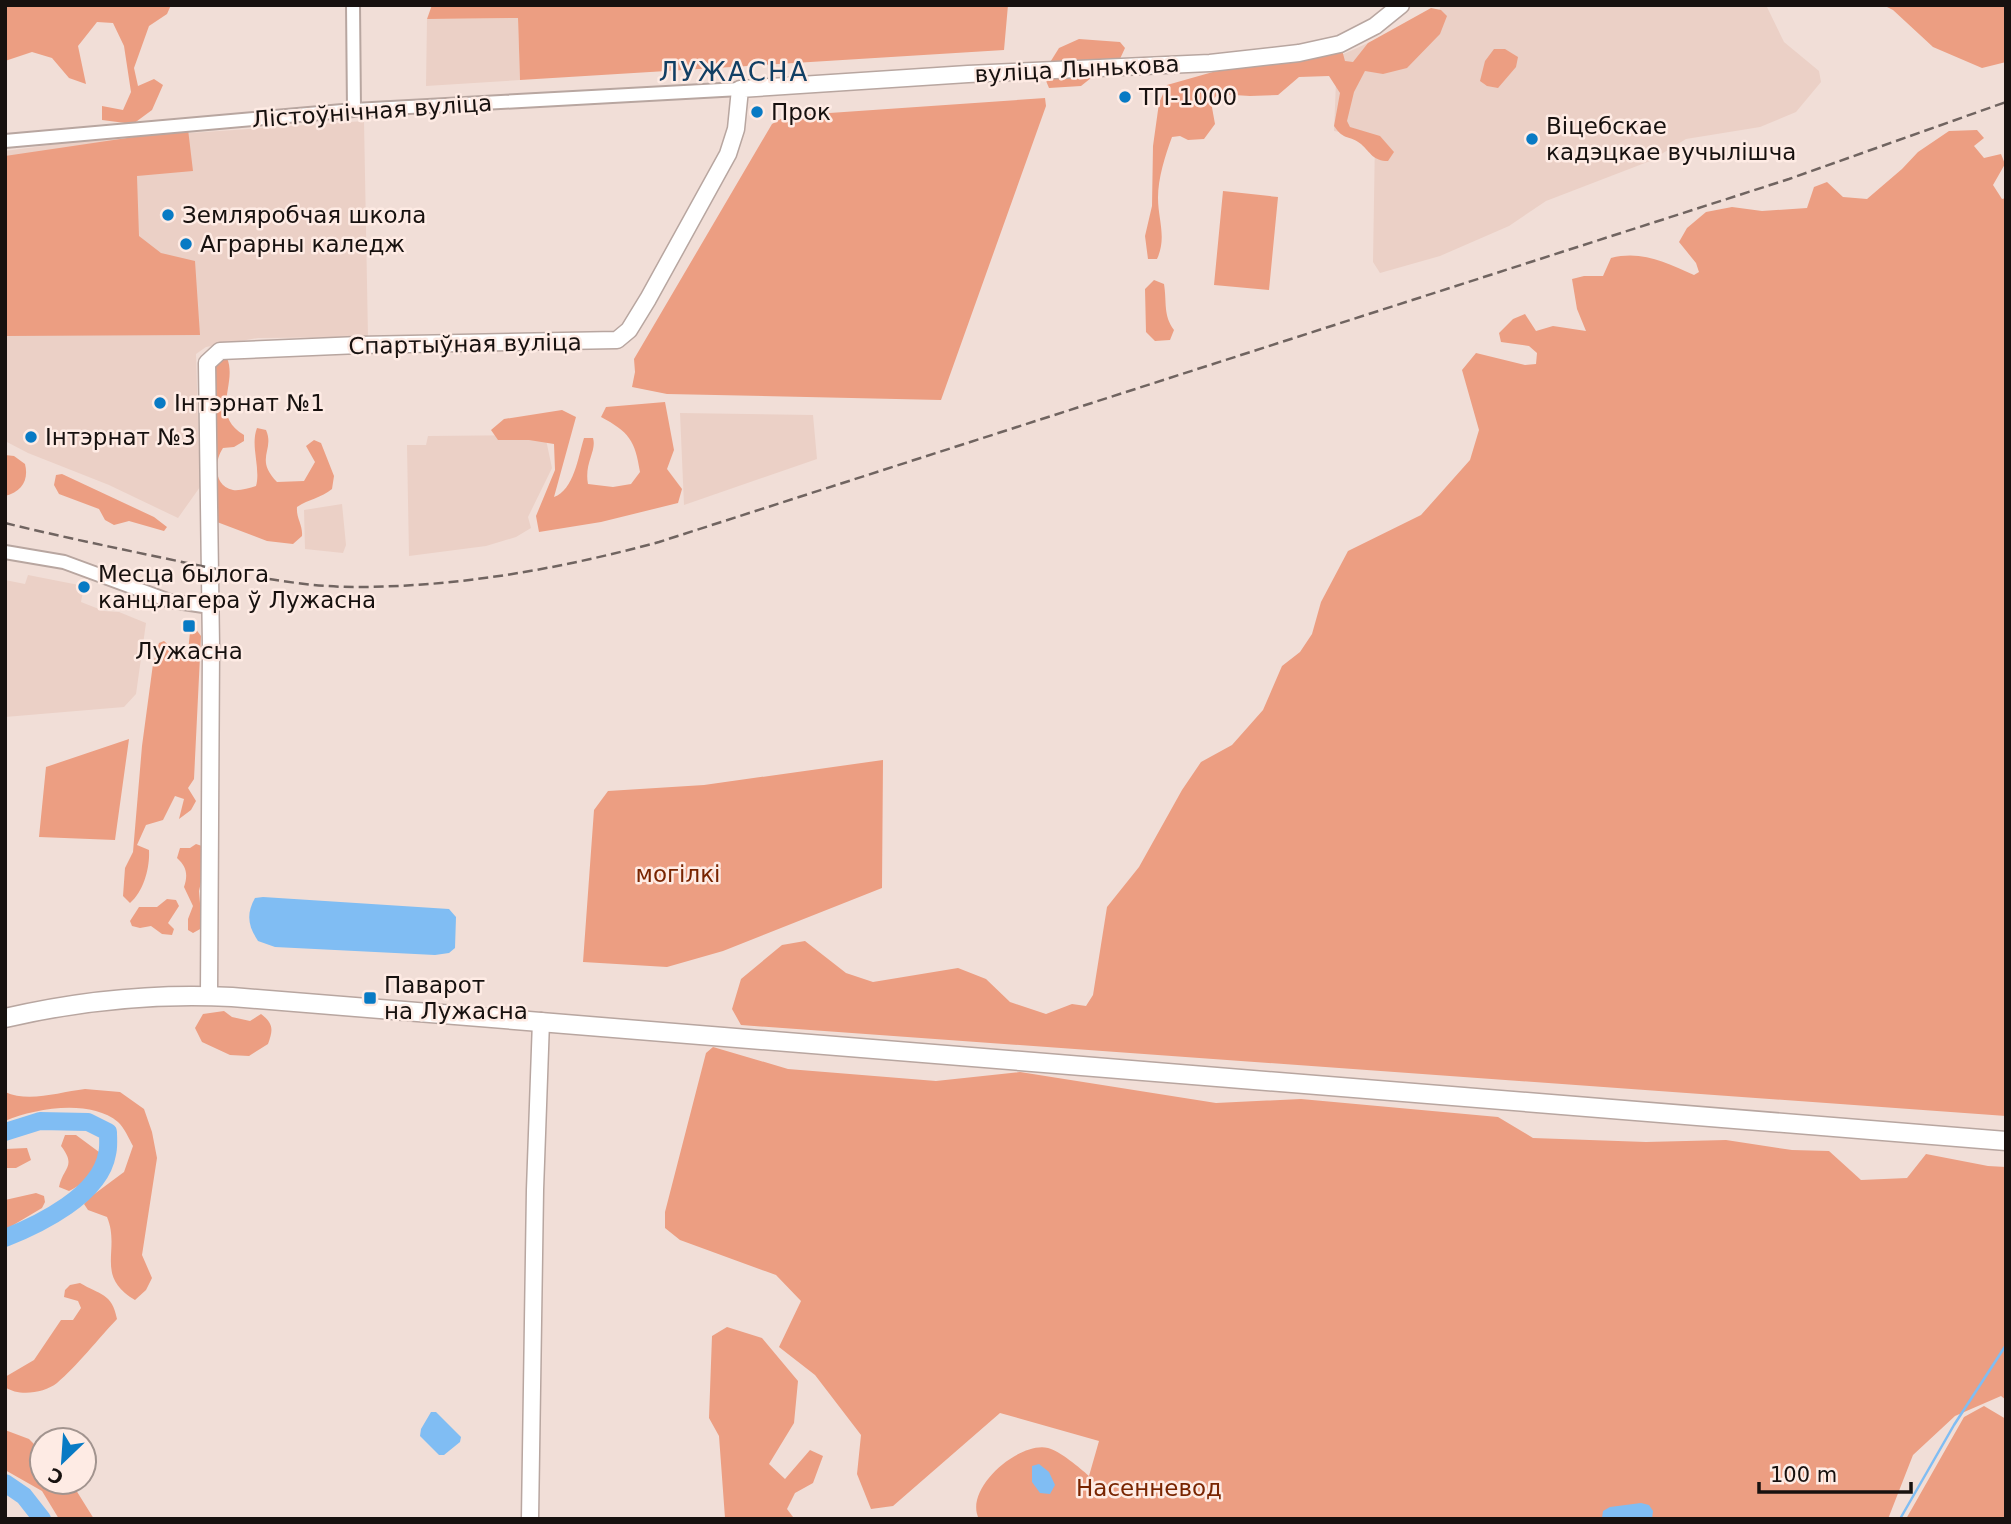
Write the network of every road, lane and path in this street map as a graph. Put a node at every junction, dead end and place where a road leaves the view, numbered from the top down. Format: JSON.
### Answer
{"nodes":[{"id":1,"x":353,"y":5,"type":"edge"},
{"id":2,"x":1401,"y":5,"type":"edge"},
{"id":3,"x":740,"y":89,"type":"junction"},
{"id":4,"x":354,"y":110,"type":"junction"},
{"id":5,"x":5,"y":141,"type":"edge"},
{"id":6,"x":5,"y":552,"type":"edge"},
{"id":7,"x":210,"y":607,"type":"junction"},
{"id":8,"x":209,"y":995,"type":"junction"},
{"id":9,"x":5,"y":1018,"type":"edge"},
{"id":10,"x":541,"y":1021,"type":"junction"},
{"id":11,"x":2006,"y":1141,"type":"edge"},
{"id":12,"x":530,"y":1519,"type":"edge"}],
"edges":[{"from":1,"to":4,"type":"street"},
{"from":2,"to":3,"type":"street","name":"вуліца Лынькова"},
{"from":3,"to":4,"type":"street","name":"Лістоўнічная вуліца"},
{"from":3,"to":7,"type":"street","name":"Спартыўная вуліца"},
{"from":4,"to":5,"type":"street","name":"Лістоўнічная вуліца"},
{"from":6,"to":7,"type":"street"},
{"from":7,"to":8,"type":"street"},
{"from":8,"to":9,"type":"main road"},
{"from":8,"to":10,"type":"main road"},
{"from":10,"to":11,"type":"main road"},
{"from":10,"to":12,"type":"street"}]}
